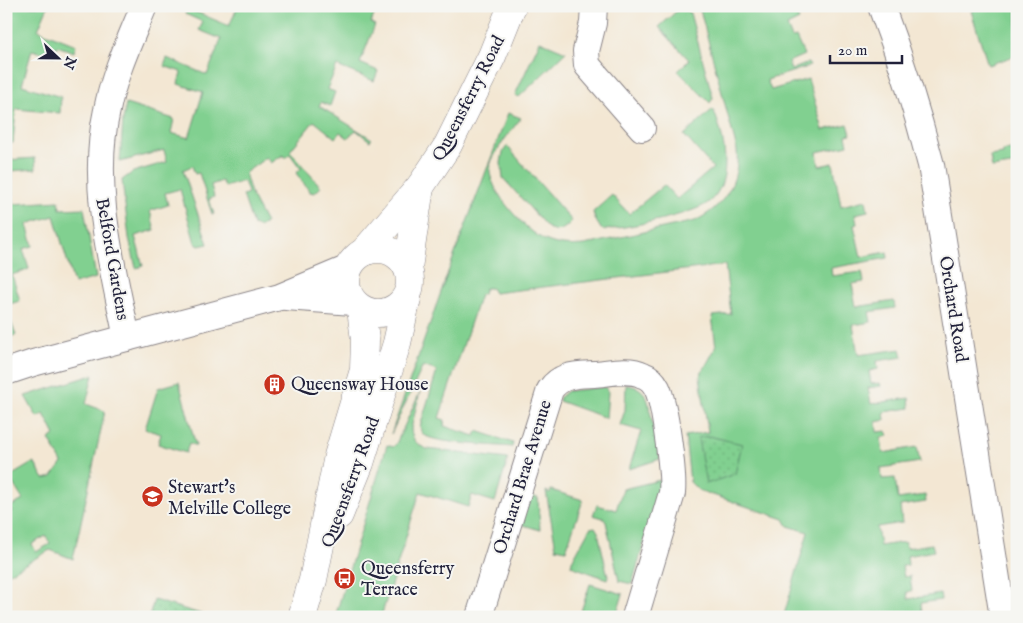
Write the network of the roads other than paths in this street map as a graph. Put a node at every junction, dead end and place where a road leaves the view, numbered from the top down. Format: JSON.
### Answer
{"nodes":[{"id":1,"x":144,"y":6,"type":"edge"},
{"id":2,"x":512,"y":6,"type":"edge"},
{"id":3,"x":594,"y":6,"type":"edge"},
{"id":4,"x":881,"y":6,"type":"edge"},
{"id":5,"x":642,"y":128,"type":"dead end"},
{"id":6,"x":420,"y":187,"type":"junction"},
{"id":7,"x":356,"y":260,"type":"junction"},
{"id":8,"x":408,"y":268,"type":"junction"},
{"id":9,"x":280,"y":297,"type":"junction"},
{"id":10,"x":407,"y":298,"type":"junction"},
{"id":11,"x":357,"y":305,"type":"junction"},
{"id":12,"x":127,"y":338,"type":"junction"},
{"id":13,"x":6,"y":372,"type":"edge"},
{"id":14,"x":313,"y":580,"type":"junction"},
{"id":15,"x":302,"y":617,"type":"edge"},
{"id":16,"x":479,"y":617,"type":"edge"},
{"id":17,"x":634,"y":617,"type":"edge"},
{"id":18,"x":1003,"y":617,"type":"edge"}],
"edges":[{"from":1,"to":12,"type":"street","name":"Belford Gardens"},
{"from":2,"to":6,"type":"main road","name":"Queensferry Road"},
{"from":3,"to":5,"type":"street"},
{"from":4,"to":18,"type":"street","name":"Orchard Road"},
{"from":6,"to":7,"type":"main road","name":"Queensferry Road"},
{"from":6,"to":8,"type":"main road","name":"Queensferry Road"},
{"from":7,"to":8,"type":"main road"},
{"from":7,"to":9,"type":"street"},
{"from":7,"to":11,"type":"main road"},
{"from":8,"to":10,"type":"main road"},
{"from":9,"to":11,"type":"street"},
{"from":9,"to":12,"type":"street"},
{"from":10,"to":11,"type":"main road"},
{"from":10,"to":14,"type":"main road","name":"Queensferry Road"},
{"from":11,"to":14,"type":"main road","name":"Queensferry Road"},
{"from":12,"to":13,"type":"street"},
{"from":14,"to":15,"type":"main road","name":"Queensferry Road"},
{"from":16,"to":17,"type":"street","name":"Orchard Brae Avenue"}]}
